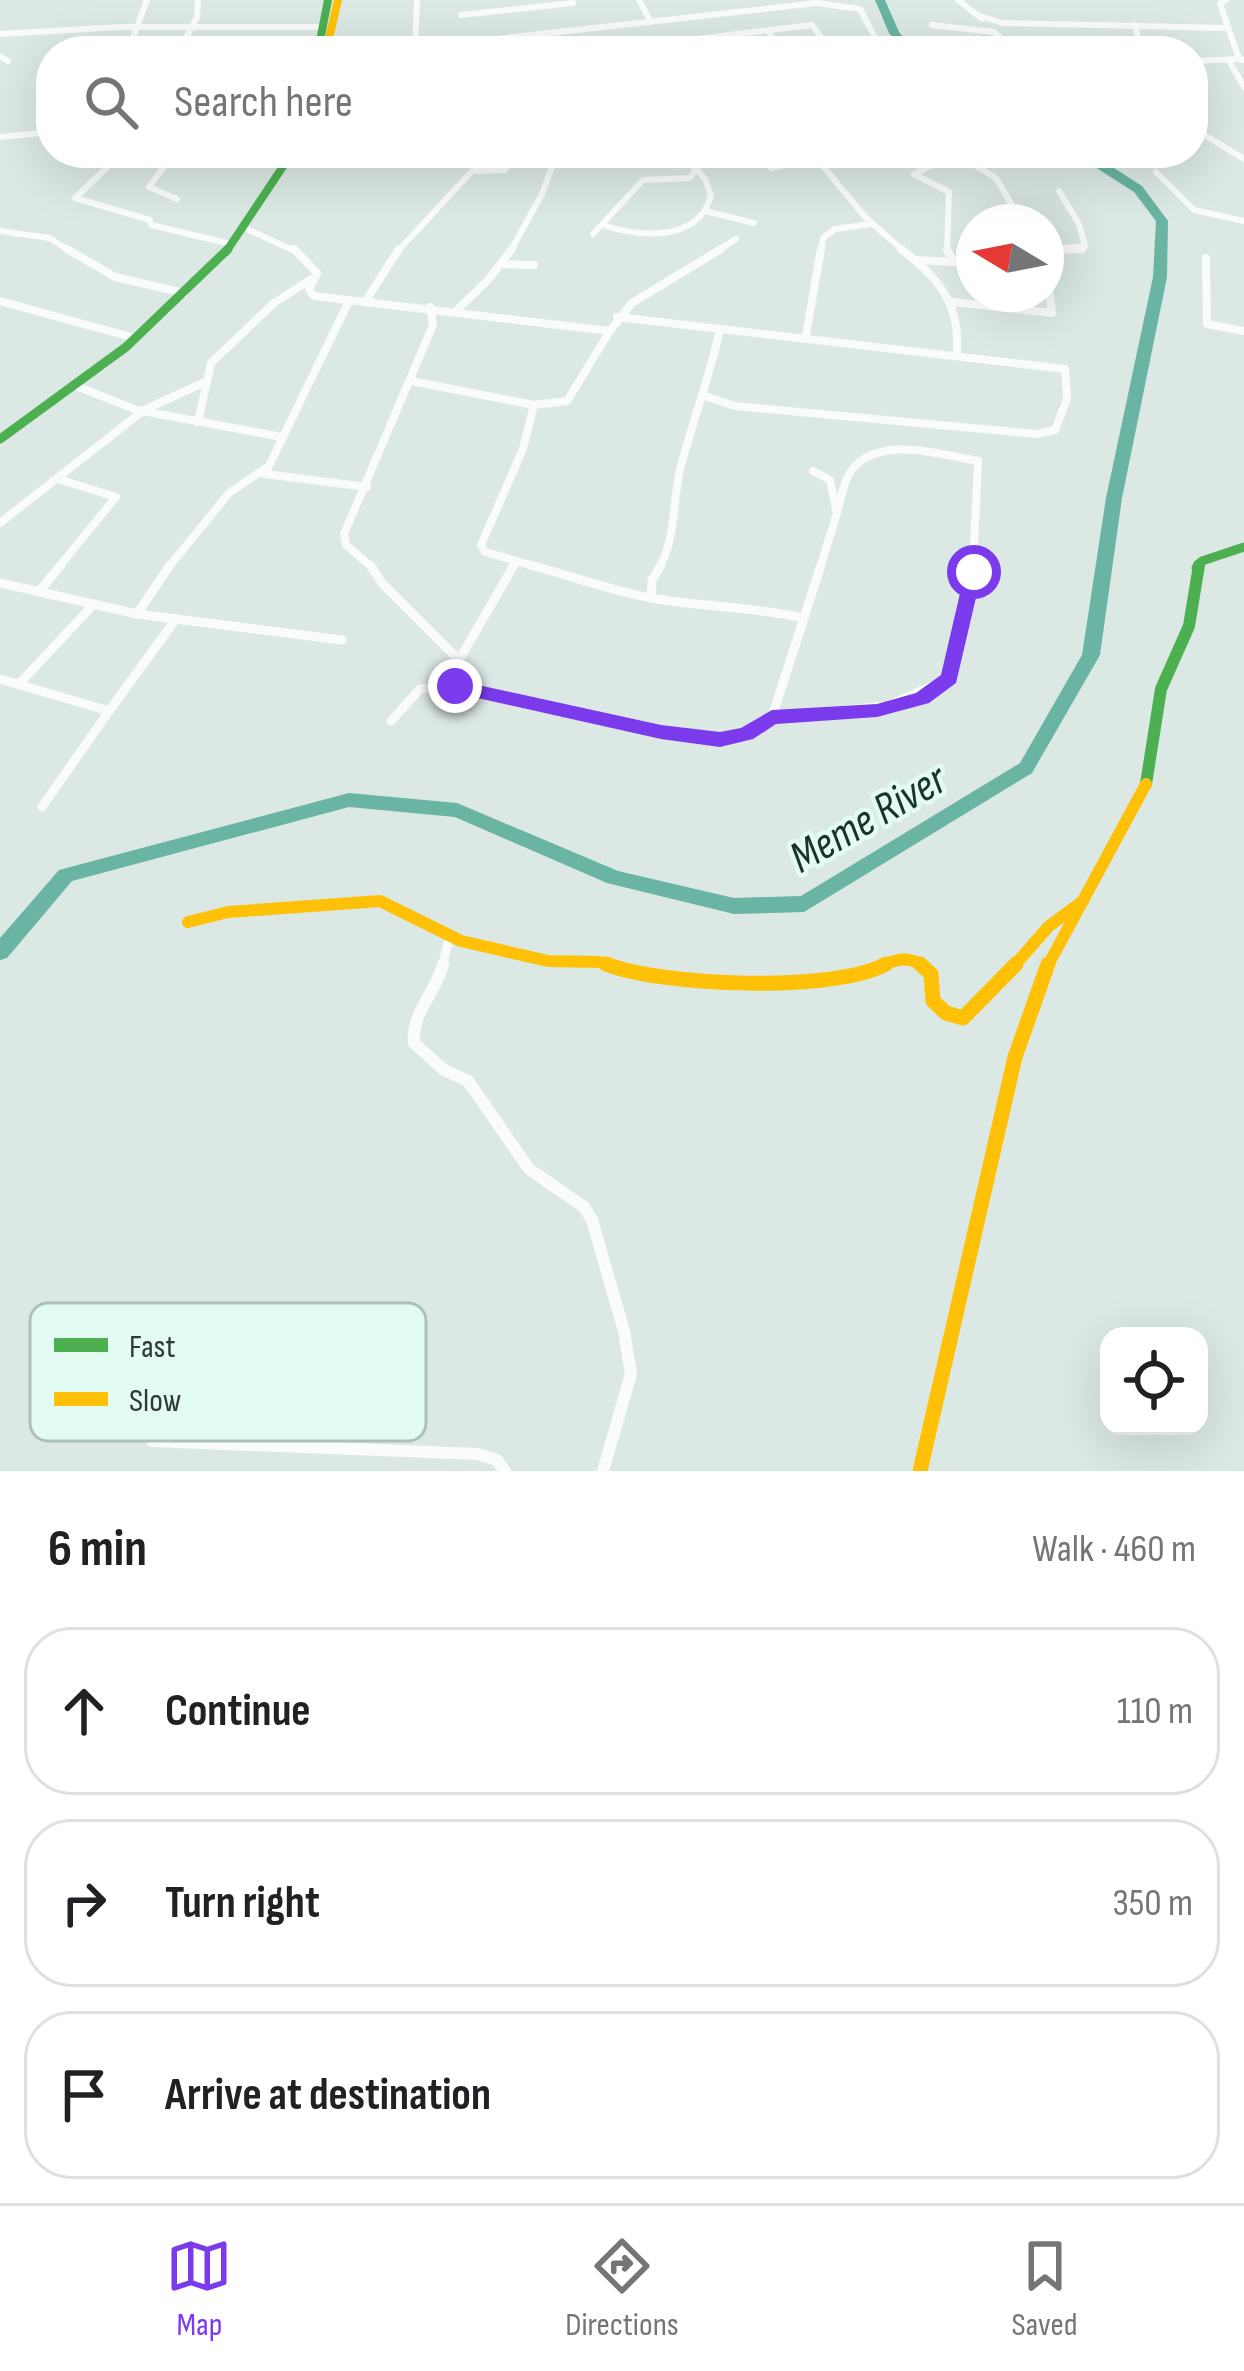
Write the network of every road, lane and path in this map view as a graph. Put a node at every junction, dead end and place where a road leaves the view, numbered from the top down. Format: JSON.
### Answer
{"nodes":[{"id":1,"x":147,"y":0,"type":"edge"},
{"id":2,"x":198,"y":0,"type":"edge"},
{"id":3,"x":328,"y":0,"type":"edge"},
{"id":4,"x":338,"y":0,"type":"edge"},
{"id":5,"x":417,"y":0,"type":"edge"},
{"id":6,"x":639,"y":0,"type":"edge"},
{"id":7,"x":714,"y":0,"type":"edge"},
{"id":8,"x":958,"y":0,"type":"edge"},
{"id":9,"x":1226,"y":0,"type":"edge"},
{"id":10,"x":573,"y":2,"type":"edge"},
{"id":11,"x":816,"y":2,"type":"edge"},
{"id":12,"x":776,"y":3,"type":"edge"},
{"id":13,"x":717,"y":13,"type":"junction"},
{"id":14,"x":461,"y":15,"type":"dead end"},
{"id":15,"x":980,"y":16,"type":"junction"},
{"id":16,"x":651,"y":22,"type":"junction"},
{"id":17,"x":932,"y":25,"type":"dead end"},
{"id":18,"x":1135,"y":26,"type":"junction"},
{"id":19,"x":139,"y":27,"type":"junction"},
{"id":20,"x":191,"y":27,"type":"junction"},
{"id":21,"x":322,"y":27,"type":"junction"},
{"id":22,"x":1226,"y":28,"type":"junction"},
{"id":23,"x":584,"y":30,"type":"junction"},
{"id":24,"x":768,"y":31,"type":"junction"},
{"id":25,"x":994,"y":32,"type":"junction"},
{"id":26,"x":0,"y":34,"type":"edge"},
{"id":27,"x":135,"y":36,"type":"edge"},
{"id":28,"x":186,"y":36,"type":"edge"},
{"id":29,"x":322,"y":36,"type":"edge"},
{"id":30,"x":327,"y":36,"type":"edge"},
{"id":31,"x":416,"y":36,"type":"edge"},
{"id":32,"x":526,"y":36,"type":"edge"},
{"id":33,"x":736,"y":36,"type":"edge"},
{"id":34,"x":772,"y":36,"type":"edge"},
{"id":35,"x":820,"y":36,"type":"edge"},
{"id":36,"x":878,"y":36,"type":"edge"},
{"id":37,"x":998,"y":36,"type":"edge"},
{"id":38,"x":1137,"y":36,"type":"edge"},
{"id":39,"x":1241,"y":59,"type":"edge"},
{"id":40,"x":1229,"y":61,"type":"junction"},
{"id":41,"x":1208,"y":62,"type":"edge"},
{"id":42,"x":1244,"y":87,"type":"edge"},
{"id":43,"x":36,"y":133,"type":"edge"},
{"id":44,"x":0,"y":137,"type":"edge"},
{"id":45,"x":1208,"y":137,"type":"edge"},
{"id":46,"x":1244,"y":159,"type":"edge"},
{"id":47,"x":108,"y":168,"type":"edge"},
{"id":48,"x":163,"y":168,"type":"edge"},
{"id":49,"x":282,"y":168,"type":"edge"},
{"id":50,"x":282,"y":168,"type":"edge"},
{"id":51,"x":507,"y":168,"type":"edge"},
{"id":52,"x":551,"y":168,"type":"edge"},
{"id":53,"x":774,"y":168,"type":"edge"},
{"id":54,"x":824,"y":168,"type":"edge"},
{"id":55,"x":926,"y":168,"type":"edge"},
{"id":56,"x":980,"y":168,"type":"edge"},
{"id":57,"x":771,"y":169,"type":"dead end"},
{"id":58,"x":695,"y":170,"type":"joint"},
{"id":59,"x":1156,"y":172,"type":"dead end"},
{"id":60,"x":1059,"y":191,"type":"dead end"},
{"id":61,"x":177,"y":199,"type":"dead end"},
{"id":62,"x":1011,"y":204,"type":"edge"},
{"id":63,"x":705,"y":211,"type":"junction"},
{"id":64,"x":1244,"y":221,"type":"edge"},
{"id":65,"x":754,"y":223,"type":"dead end"},
{"id":66,"x":872,"y":224,"type":"junction"},
{"id":67,"x":603,"y":225,"type":"junction"},
{"id":68,"x":249,"y":230,"type":"junction"},
{"id":69,"x":0,"y":231,"type":"edge"},
{"id":70,"x":593,"y":234,"type":"dead end"},
{"id":71,"x":736,"y":239,"type":"dead end"},
{"id":72,"x":231,"y":244,"type":"junction"},
{"id":73,"x":1064,"y":250,"type":"edge"},
{"id":74,"x":1206,"y":258,"type":"dead end"},
{"id":75,"x":916,"y":260,"type":"junction"},
{"id":76,"x":953,"y":261,"type":"junction"},
{"id":77,"x":956,"y":261,"type":"edge"},
{"id":78,"x":501,"y":263,"type":"junction"},
{"id":79,"x":534,"y":265,"type":"dead end"},
{"id":80,"x":316,"y":276,"type":"junction"},
{"id":81,"x":184,"y":293,"type":"junction"},
{"id":82,"x":0,"y":301,"type":"edge"},
{"id":83,"x":349,"y":301,"type":"junction"},
{"id":84,"x":365,"y":302,"type":"junction"},
{"id":85,"x":953,"y":302,"type":"junction"},
{"id":86,"x":956,"y":302,"type":"edge"},
{"id":87,"x":430,"y":307,"type":"junction"},
{"id":88,"x":457,"y":310,"type":"junction"},
{"id":89,"x":617,"y":317,"type":"junction"},
{"id":90,"x":435,"y":319,"type":"junction"},
{"id":91,"x":720,"y":329,"type":"junction"},
{"id":92,"x":610,"y":331,"type":"junction"},
{"id":93,"x":1244,"y":331,"type":"edge"},
{"id":94,"x":806,"y":335,"type":"junction"},
{"id":95,"x":131,"y":337,"type":"junction"},
{"id":96,"x":957,"y":352,"type":"junction"},
{"id":97,"x":411,"y":381,"type":"junction"},
{"id":98,"x":205,"y":382,"type":"junction"},
{"id":99,"x":76,"y":386,"type":"junction"},
{"id":100,"x":705,"y":396,"type":"junction"},
{"id":101,"x":534,"y":405,"type":"junction"},
{"id":102,"x":144,"y":410,"type":"junction"},
{"id":103,"x":198,"y":422,"type":"junction"},
{"id":104,"x":0,"y":436,"type":"edge"},
{"id":105,"x":282,"y":437,"type":"junction"},
{"id":106,"x":266,"y":468,"type":"junction"},
{"id":107,"x":813,"y":471,"type":"dead end"},
{"id":108,"x":58,"y":479,"type":"junction"},
{"id":109,"x":367,"y":487,"type":"junction"},
{"id":110,"x":837,"y":513,"type":"junction"},
{"id":111,"x":0,"y":523,"type":"edge"},
{"id":112,"x":1244,"y":547,"type":"edge"},
{"id":113,"x":514,"y":562,"type":"junction"},
{"id":114,"x":0,"y":583,"type":"edge"},
{"id":115,"x":41,"y":589,"type":"junction"},
{"id":116,"x":651,"y":598,"type":"junction"},
{"id":117,"x":94,"y":604,"type":"junction"},
{"id":118,"x":137,"y":614,"type":"junction"},
{"id":119,"x":804,"y":618,"type":"junction"},
{"id":120,"x":176,"y":619,"type":"junction"},
{"id":121,"x":342,"y":640,"type":"dead end"},
{"id":122,"x":458,"y":660,"type":"junction"},
{"id":123,"x":0,"y":679,"type":"edge"},
{"id":124,"x":19,"y":684,"type":"junction"},
{"id":125,"x":455,"y":686,"type":"junction"},
{"id":126,"x":109,"y":711,"type":"junction"},
{"id":127,"x":772,"y":717,"type":"junction"},
{"id":128,"x":391,"y":721,"type":"dead end"},
{"id":129,"x":43,"y":807,"type":"dead end"},
{"id":130,"x":1084,"y":900,"type":"junction"},
{"id":131,"x":188,"y":922,"type":"dead end"},
{"id":132,"x":450,"y":935,"type":"junction"},
{"id":133,"x":152,"y":1441,"type":"dead end"},
{"id":134,"x":505,"y":1471,"type":"edge"},
{"id":135,"x":603,"y":1471,"type":"edge"},
{"id":136,"x":920,"y":1471,"type":"edge"}],
"edges":[{"from":1,"to":19,"type":"street"},
{"from":2,"to":20,"type":"street"},
{"from":3,"to":21,"type":"street"},
{"from":4,"to":30,"type":"street"},
{"from":5,"to":31,"type":"street"},
{"from":6,"to":16,"type":"street"},
{"from":7,"to":13,"type":"street"},
{"from":8,"to":15,"type":"street"},
{"from":9,"to":22,"type":"street"},
{"from":10,"to":14,"type":"street"},
{"from":10,"to":23,"type":"street"},
{"from":11,"to":12,"type":"street"},
{"from":11,"to":36,"type":"street"},
{"from":12,"to":13,"type":"street"},
{"from":13,"to":16,"type":"street"},
{"from":15,"to":18,"type":"street"},
{"from":15,"to":25,"type":"street"},
{"from":16,"to":23,"type":"street"},
{"from":17,"to":25,"type":"street"},
{"from":18,"to":22,"type":"street"},
{"from":18,"to":38,"type":"street"},
{"from":19,"to":20,"type":"street"},
{"from":19,"to":26,"type":"street"},
{"from":19,"to":27,"type":"street"},
{"from":20,"to":21,"type":"street"},
{"from":20,"to":28,"type":"street"},
{"from":21,"to":29,"type":"street"},
{"from":22,"to":39,"type":"street"},
{"from":23,"to":32,"type":"street"},
{"from":24,"to":33,"type":"street"},
{"from":24,"to":34,"type":"street"},
{"from":24,"to":35,"type":"street"},
{"from":25,"to":37,"type":"street"},
{"from":39,"to":40,"type":"street"},
{"from":40,"to":41,"type":"street"},
{"from":40,"to":42,"type":"street"},
{"from":43,"to":44,"type":"street"},
{"from":45,"to":46,"type":"street"},
{"from":47,"to":72,"type":"street"},
{"from":48,"to":61,"type":"street"},
{"from":49,"to":68,"type":"street"},
{"from":50,"to":72,"type":"street"},
{"from":51,"to":84,"type":"street"},
{"from":52,"to":78,"type":"street"},
{"from":53,"to":57,"type":"street"},
{"from":54,"to":66,"type":"street"},
{"from":55,"to":76,"type":"street"},
{"from":56,"to":62,"type":"street"},
{"from":58,"to":63,"type":"street"},
{"from":58,"to":67,"type":"street"},
{"from":59,"to":64,"type":"street"},
{"from":60,"to":73,"type":"street"},
{"from":63,"to":65,"type":"street"},
{"from":63,"to":67,"type":"street"},
{"from":66,"to":75,"type":"street"},
{"from":66,"to":94,"type":"street"},
{"from":67,"to":70,"type":"street"},
{"from":68,"to":80,"type":"street"},
{"from":68,"to":99,"type":"street"},
{"from":69,"to":81,"type":"street"},
{"from":71,"to":89,"type":"street"},
{"from":72,"to":81,"type":"street"},
{"from":74,"to":93,"type":"street"},
{"from":75,"to":76,"type":"street"},
{"from":75,"to":85,"type":"street"},
{"from":76,"to":77,"type":"street"},
{"from":78,"to":79,"type":"street"},
{"from":78,"to":88,"type":"street"},
{"from":80,"to":83,"type":"street"},
{"from":80,"to":98,"type":"street"},
{"from":81,"to":95,"type":"street"},
{"from":82,"to":95,"type":"street"},
{"from":83,"to":84,"type":"street"},
{"from":83,"to":105,"type":"street"},
{"from":84,"to":87,"type":"street"},
{"from":85,"to":86,"type":"street"},
{"from":85,"to":96,"type":"street"},
{"from":87,"to":88,"type":"street"},
{"from":87,"to":90,"type":"street"},
{"from":88,"to":90,"type":"street"},
{"from":88,"to":92,"type":"street"},
{"from":89,"to":91,"type":"street"},
{"from":89,"to":92,"type":"street"},
{"from":90,"to":97,"type":"street"},
{"from":91,"to":94,"type":"street"},
{"from":91,"to":100,"type":"street"},
{"from":92,"to":101,"type":"street"},
{"from":94,"to":96,"type":"street"},
{"from":95,"to":104,"type":"street"},
{"from":96,"to":100,"type":"street"},
{"from":97,"to":101,"type":"street"},
{"from":97,"to":109,"type":"street"},
{"from":98,"to":102,"type":"street"},
{"from":98,"to":103,"type":"street"},
{"from":99,"to":102,"type":"street"},
{"from":99,"to":104,"type":"street"},
{"from":100,"to":116,"type":"street"},
{"from":101,"to":113,"type":"street"},
{"from":102,"to":103,"type":"street"},
{"from":102,"to":108,"type":"street"},
{"from":103,"to":105,"type":"street"},
{"from":105,"to":106,"type":"street"},
{"from":106,"to":109,"type":"street"},
{"from":106,"to":118,"type":"street"},
{"from":107,"to":110,"type":"street"},
{"from":108,"to":111,"type":"street"},
{"from":108,"to":115,"type":"street"},
{"from":109,"to":122,"type":"street"},
{"from":110,"to":119,"type":"street"},
{"from":110,"to":127,"type":"street"},
{"from":112,"to":130,"type":"street"},
{"from":113,"to":116,"type":"street"},
{"from":113,"to":122,"type":"street"},
{"from":114,"to":115,"type":"street"},
{"from":115,"to":117,"type":"street"},
{"from":116,"to":119,"type":"street"},
{"from":117,"to":118,"type":"street"},
{"from":117,"to":124,"type":"street"},
{"from":118,"to":120,"type":"street"},
{"from":119,"to":127,"type":"street"},
{"from":120,"to":121,"type":"street"},
{"from":120,"to":126,"type":"street"},
{"from":122,"to":125,"type":"street"},
{"from":123,"to":124,"type":"street"},
{"from":124,"to":126,"type":"street"},
{"from":125,"to":127,"type":"street"},
{"from":125,"to":128,"type":"street"},
{"from":126,"to":129,"type":"street"},
{"from":130,"to":132,"type":"street"},
{"from":130,"to":136,"type":"street"},
{"from":131,"to":132,"type":"street"},
{"from":132,"to":135,"type":"street"},
{"from":133,"to":134,"type":"street"}]}
